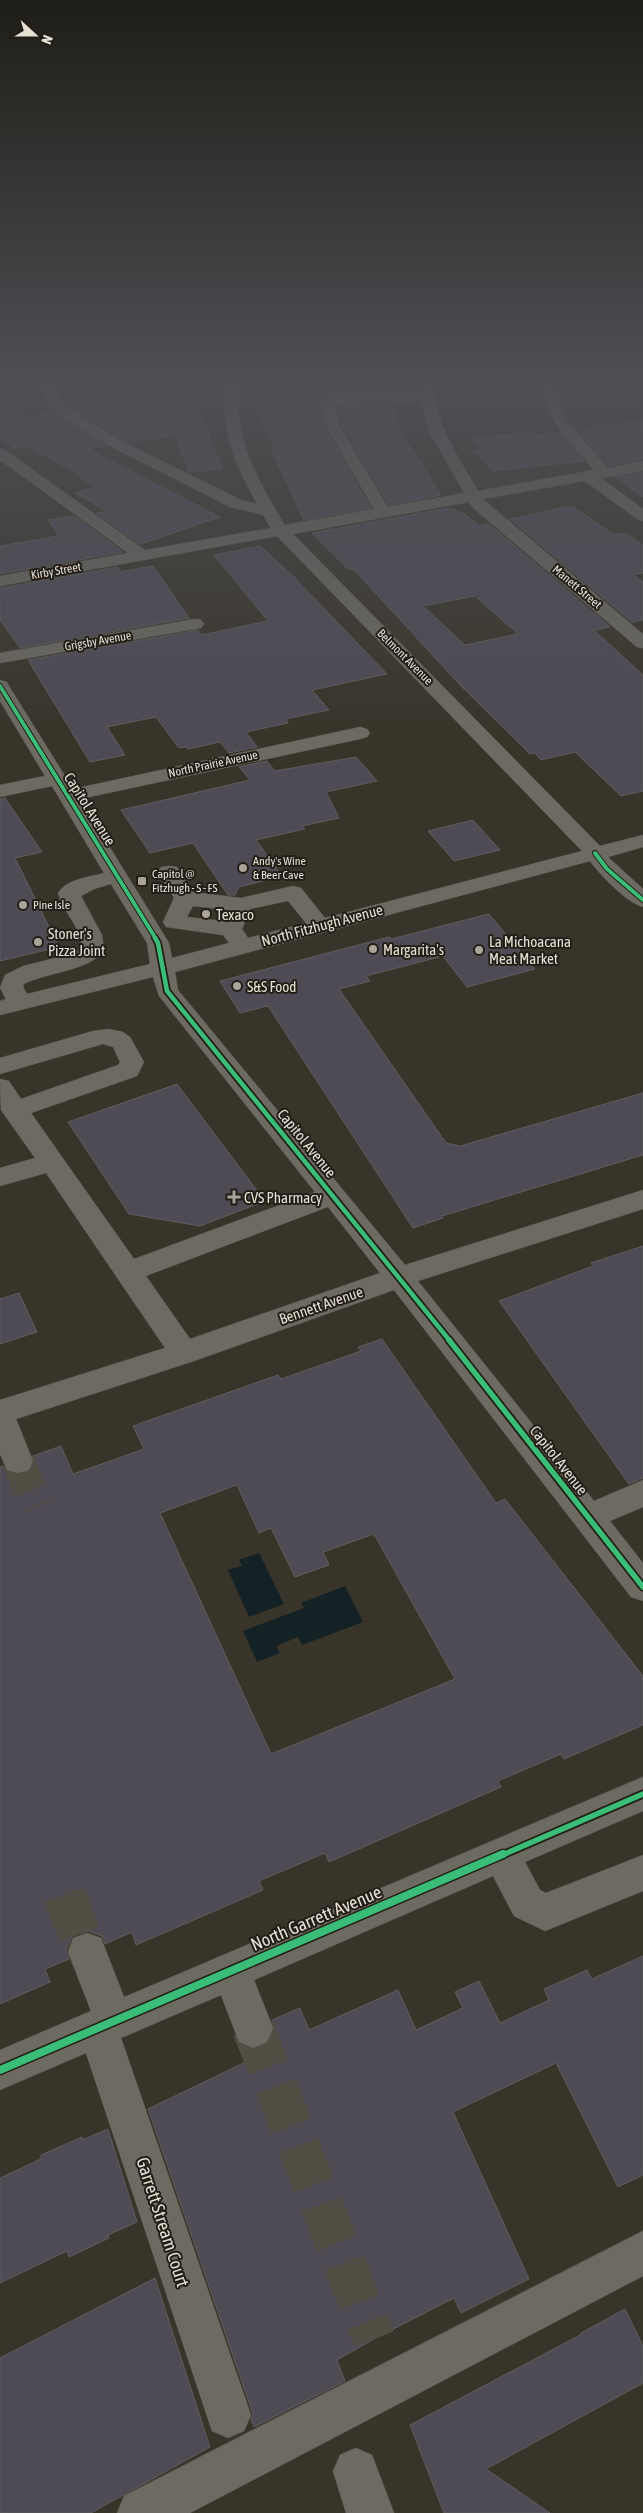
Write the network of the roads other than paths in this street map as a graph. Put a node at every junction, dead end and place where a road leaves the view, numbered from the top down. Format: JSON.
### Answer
{"nodes":[{"id":1,"x":60,"y":496,"type":"edge"},
{"id":2,"x":221,"y":496,"type":"edge"},
{"id":3,"x":261,"y":496,"type":"edge"},
{"id":4,"x":374,"y":496,"type":"edge"},
{"id":5,"x":472,"y":496,"type":"edge"},
{"id":6,"x":474,"y":496,"type":"edge"},
{"id":7,"x":621,"y":496,"type":"edge"},
{"id":8,"x":268,"y":511,"type":"junction"},
{"id":9,"x":383,"y":512,"type":"junction"},
{"id":10,"x":643,"y":516,"type":"edge"},
{"id":11,"x":280,"y":530,"type":"junction"},
{"id":12,"x":141,"y":555,"type":"junction"},
{"id":13,"x":0,"y":581,"type":"edge"},
{"id":14,"x":195,"y":624,"type":"dead end"},
{"id":15,"x":643,"y":643,"type":"edge"},
{"id":16,"x":0,"y":658,"type":"edge"},
{"id":17,"x":0,"y":686,"type":"edge"},
{"id":18,"x":360,"y":733,"type":"dead end"},
{"id":19,"x":62,"y":788,"type":"junction"},
{"id":20,"x":0,"y":791,"type":"edge"},
{"id":21,"x":641,"y":844,"type":"edge"},
{"id":22,"x":594,"y":853,"type":"junction"},
{"id":23,"x":169,"y":872,"type":"dead end"},
{"id":24,"x":117,"y":876,"type":"junction"},
{"id":25,"x":635,"y":884,"type":"edge"},
{"id":26,"x":643,"y":900,"type":"edge"},
{"id":27,"x":182,"y":903,"type":"junction"},
{"id":28,"x":241,"y":905,"type":"junction"},
{"id":29,"x":141,"y":914,"type":"junction"},
{"id":30,"x":320,"y":926,"type":"junction"},
{"id":31,"x":236,"y":938,"type":"junction"},
{"id":32,"x":162,"y":968,"type":"junction"},
{"id":33,"x":10,"y":1005,"type":"edge"},
{"id":34,"x":0,"y":1066,"type":"edge"},
{"id":35,"x":0,"y":1088,"type":"edge"},
{"id":36,"x":14,"y":1110,"type":"junction"},
{"id":37,"x":51,"y":1162,"type":"junction"},
{"id":38,"x":0,"y":1177,"type":"edge"},
{"id":39,"x":333,"y":1195,"type":"junction"},
{"id":40,"x":643,"y":1199,"type":"edge"},
{"id":41,"x":127,"y":1272,"type":"junction"},
{"id":42,"x":399,"y":1277,"type":"junction"},
{"id":43,"x":184,"y":1353,"type":"junction"},
{"id":44,"x":0,"y":1412,"type":"edge"},
{"id":45,"x":0,"y":1416,"type":"edge"},
{"id":46,"x":18,"y":1461,"type":"tunnel mouth"},
{"id":47,"x":643,"y":1494,"type":"edge"},
{"id":48,"x":588,"y":1517,"type":"junction"},
{"id":49,"x":643,"y":1587,"type":"edge"},
{"id":50,"x":643,"y":1794,"type":"edge"},
{"id":51,"x":501,"y":1854,"type":"junction"},
{"id":52,"x":643,"y":1873,"type":"edge"},
{"id":53,"x":87,"y":1952,"type":"tunnel mouth"},
{"id":54,"x":231,"y":1970,"type":"junction"},
{"id":55,"x":106,"y":2025,"type":"junction"},
{"id":56,"x":253,"y":2028,"type":"tunnel mouth"},
{"id":57,"x":0,"y":2070,"type":"edge"},
{"id":58,"x":643,"y":2253,"type":"edge"},
{"id":59,"x":228,"y":2415,"type":"dead end"},
{"id":60,"x":141,"y":2513,"type":"edge"}],
"edges":[{"from":1,"to":12,"type":"street"},
{"from":2,"to":8,"type":"street"},
{"from":3,"to":8,"type":"street","name":"Belmont Avenue"},
{"from":4,"to":9,"type":"street"},
{"from":5,"to":9,"type":"street","name":"Kirby Street"},
{"from":6,"to":15,"type":"street","name":"Manett Street"},
{"from":7,"to":10,"type":"street"},
{"from":8,"to":11,"type":"street","name":"Belmont Avenue"},
{"from":9,"to":11,"type":"street","name":"Kirby Street"},
{"from":11,"to":12,"type":"street","name":"Kirby Street"},
{"from":11,"to":22,"type":"street","name":"Belmont Avenue"},
{"from":12,"to":13,"type":"street","name":"Kirby Street"},
{"from":14,"to":16,"type":"street","name":"Grigsby Avenue"},
{"from":17,"to":19,"type":"street","name":"Capitol Avenue"},
{"from":18,"to":19,"type":"street","name":"North Prairie Avenue"},
{"from":19,"to":20,"type":"street","name":"North Prairie Avenue"},
{"from":19,"to":24,"type":"street","name":"Capitol Avenue"},
{"from":21,"to":22,"type":"street","name":"North Fitzhugh Avenue"},
{"from":22,"to":25,"type":"street","name":"Belmont Avenue"},
{"from":22,"to":30,"type":"street","name":"North Fitzhugh Avenue"},
{"from":23,"to":27,"type":"street"},
{"from":24,"to":29,"type":"street","name":"Capitol Avenue"},
{"from":24,"to":33,"type":"street"},
{"from":25,"to":26,"type":"street","name":"Belmont Avenue"},
{"from":27,"to":28,"type":"street"},
{"from":27,"to":29,"type":"street"},
{"from":27,"to":31,"type":"street"},
{"from":28,"to":30,"type":"street"},
{"from":28,"to":31,"type":"street"},
{"from":29,"to":32,"type":"street","name":"Capitol Avenue"},
{"from":30,"to":31,"type":"street","name":"North Fitzhugh Avenue"},
{"from":31,"to":32,"type":"street","name":"North Fitzhugh Avenue"},
{"from":32,"to":33,"type":"street","name":"North Fitzhugh Avenue"},
{"from":32,"to":39,"type":"street","name":"Capitol Avenue"},
{"from":34,"to":36,"type":"street"},
{"from":35,"to":36,"type":"street"},
{"from":36,"to":37,"type":"street"},
{"from":37,"to":38,"type":"street"},
{"from":37,"to":41,"type":"street"},
{"from":39,"to":41,"type":"street"},
{"from":39,"to":42,"type":"street","name":"Capitol Avenue"},
{"from":40,"to":42,"type":"street","name":"Bennett Avenue"},
{"from":41,"to":43,"type":"street"},
{"from":42,"to":43,"type":"street","name":"Bennett Avenue"},
{"from":42,"to":48,"type":"street","name":"Capitol Avenue"},
{"from":43,"to":44,"type":"street","name":"Bennett Avenue"},
{"from":45,"to":46,"type":"street"},
{"from":47,"to":48,"type":"street"},
{"from":48,"to":49,"type":"street","name":"Capitol Avenue"},
{"from":50,"to":51,"type":"street","name":"North Garrett Avenue"},
{"from":51,"to":52,"type":"street"},
{"from":51,"to":54,"type":"street","name":"North Garrett Avenue"},
{"from":53,"to":55,"type":"street","name":"Garrett Stream Court"},
{"from":54,"to":55,"type":"street","name":"North Garrett Avenue"},
{"from":54,"to":56,"type":"street"},
{"from":55,"to":57,"type":"street","name":"North Garrett Avenue"},
{"from":55,"to":59,"type":"street","name":"Garrett Stream Court"},
{"from":58,"to":60,"type":"street"}]}
